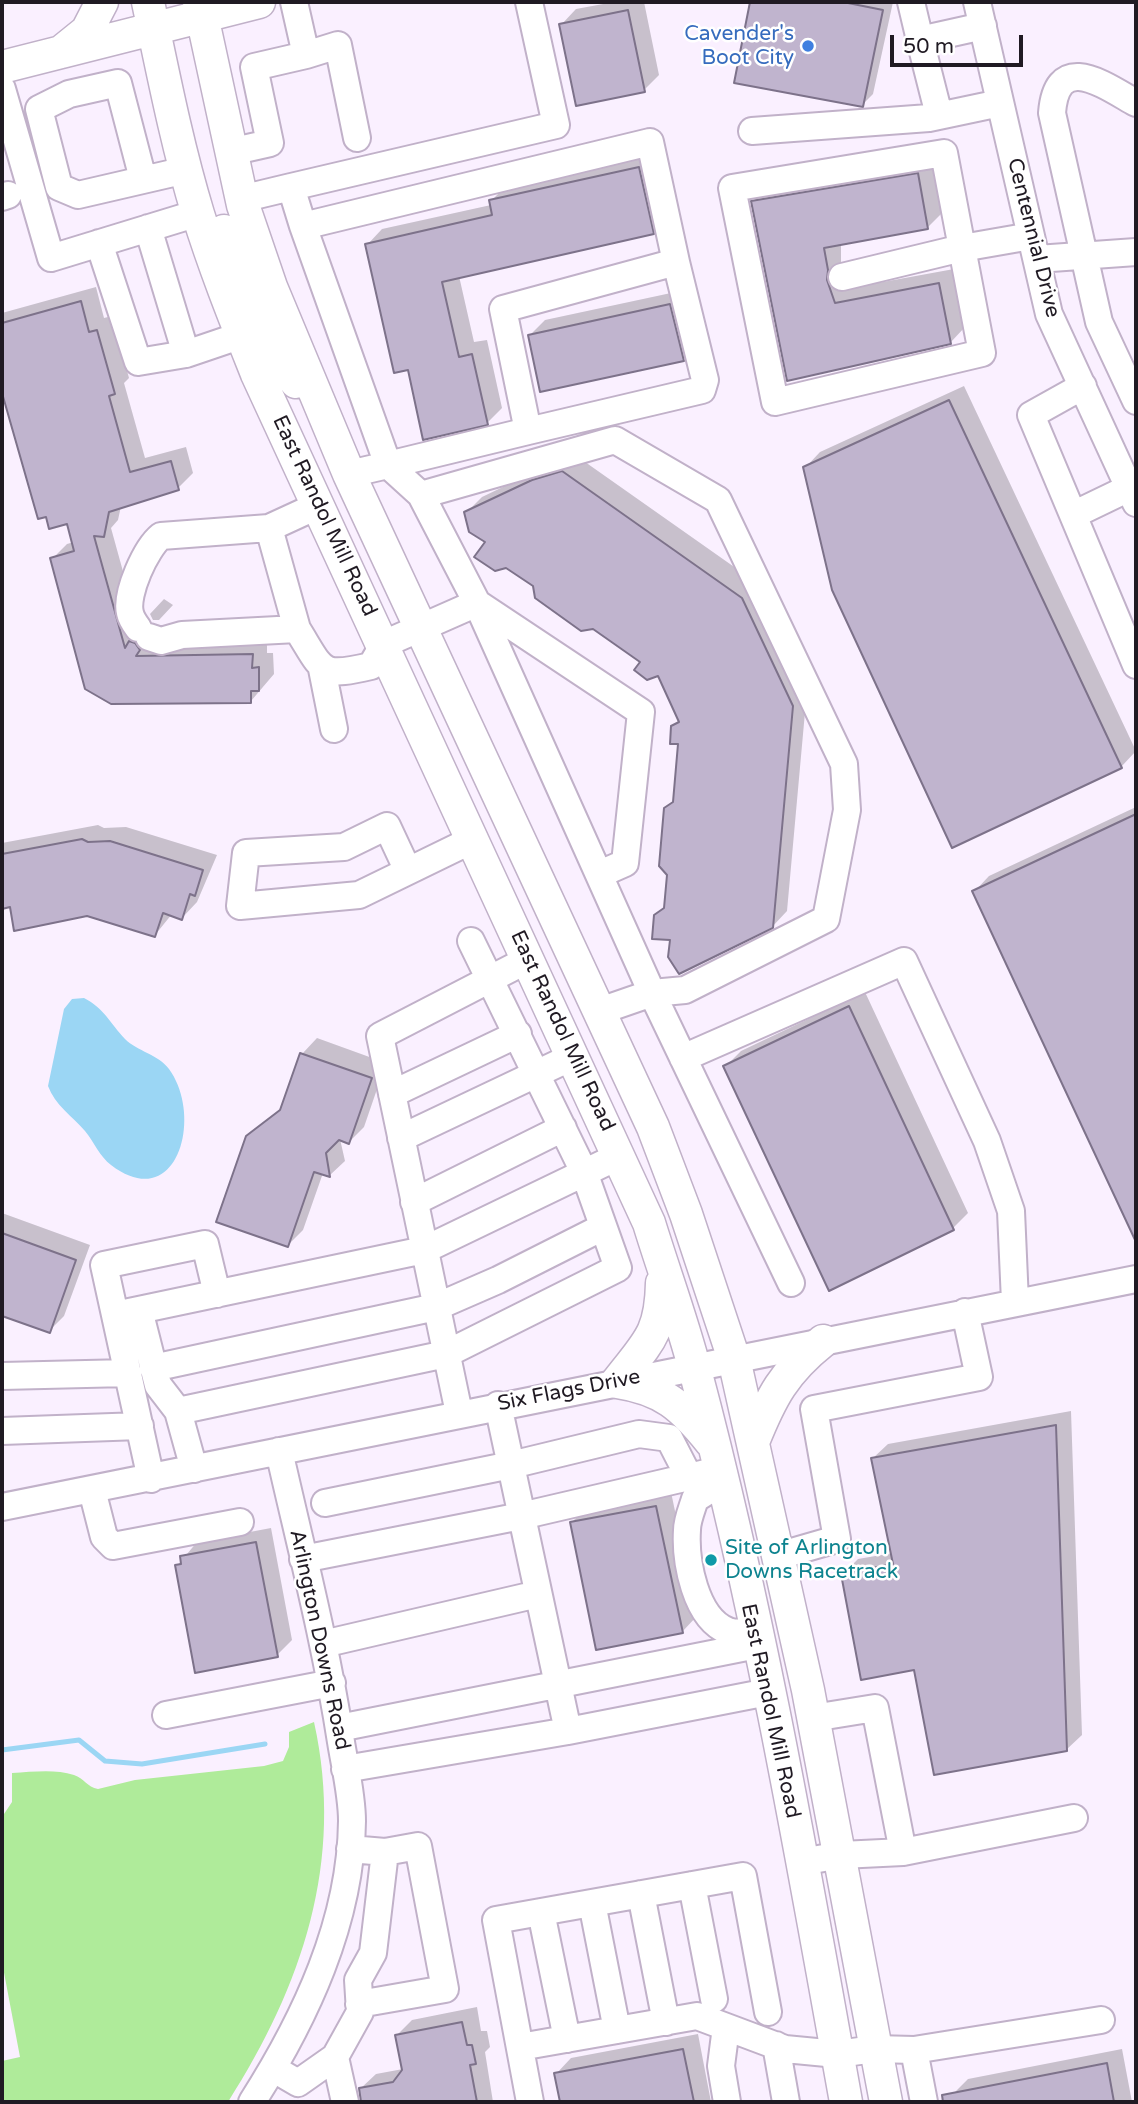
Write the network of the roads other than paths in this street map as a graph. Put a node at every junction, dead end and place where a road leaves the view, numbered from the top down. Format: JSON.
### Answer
{"nodes":[{"id":1,"x":102,"y":2,"type":"edge"},
{"id":2,"x":259,"y":2,"type":"edge"},
{"id":3,"x":294,"y":2,"type":"edge"},
{"id":4,"x":528,"y":2,"type":"edge"},
{"id":5,"x":911,"y":2,"type":"edge"},
{"id":6,"x":200,"y":9,"type":"edge"},
{"id":7,"x":980,"y":14,"type":"edge"},
{"id":8,"x":150,"y":15,"type":"edge"},
{"id":9,"x":920,"y":40,"type":"junction"},
{"id":10,"x":60,"y":52,"type":"junction"},
{"id":11,"x":306,"y":55,"type":"junction"},
{"id":12,"x":2,"y":67,"type":"edge"},
{"id":13,"x":2,"y":89,"type":"edge"},
{"id":14,"x":69,"y":94,"type":"junction"},
{"id":15,"x":1000,"y":103,"type":"junction"},
{"id":16,"x":1136,"y":103,"type":"edge"},
{"id":17,"x":939,"y":116,"type":"junction"},
{"id":18,"x":751,"y":131,"type":"dead end"},
{"id":19,"x":357,"y":138,"type":"dead end"},
{"id":20,"x":230,"y":152,"type":"junction"},
{"id":21,"x":186,"y":170,"type":"junction"},
{"id":22,"x":144,"y":179,"type":"junction"},
{"id":23,"x":291,"y":187,"type":"junction"},
{"id":24,"x":241,"y":199,"type":"junction"},
{"id":25,"x":198,"y":213,"type":"junction"},
{"id":26,"x":303,"y":226,"type":"junction"},
{"id":27,"x":148,"y":228,"type":"junction"},
{"id":28,"x":99,"y":243,"type":"junction"},
{"id":29,"x":1034,"y":247,"type":"junction"},
{"id":30,"x":962,"y":248,"type":"junction"},
{"id":31,"x":1136,"y":252,"type":"edge"},
{"id":32,"x":1083,"y":257,"type":"junction"},
{"id":33,"x":676,"y":262,"type":"junction"},
{"id":34,"x":842,"y":277,"type":"dead end"},
{"id":35,"x":242,"y":335,"type":"junction"},
{"id":36,"x":186,"y":354,"type":"junction"},
{"id":37,"x":1083,"y":386,"type":"junction"},
{"id":38,"x":1136,"y":401,"type":"edge"},
{"id":39,"x":320,"y":405,"type":"junction"},
{"id":40,"x":528,"y":431,"type":"junction"},
{"id":41,"x":388,"y":465,"type":"junction"},
{"id":42,"x":349,"y":474,"type":"junction"},
{"id":43,"x":421,"y":495,"type":"junction"},
{"id":44,"x":1133,"y":496,"type":"edge"},
{"id":45,"x":319,"y":505,"type":"junction"},
{"id":46,"x":1073,"y":515,"type":"junction"},
{"id":47,"x":269,"y":528,"type":"junction"},
{"id":48,"x":477,"y":603,"type":"junction"},
{"id":49,"x":1126,"y":611,"type":"edge"},
{"id":50,"x":420,"y":628,"type":"junction"},
{"id":51,"x":297,"y":629,"type":"junction"},
{"id":52,"x":384,"y":645,"type":"junction"},
{"id":53,"x":1136,"y":665,"type":"edge"},
{"id":54,"x":322,"y":669,"type":"junction"},
{"id":55,"x":334,"y":729,"type":"dead end"},
{"id":56,"x":474,"y":839,"type":"junction"},
{"id":57,"x":408,"y":871,"type":"junction"},
{"id":58,"x":600,"y":874,"type":"junction"},
{"id":59,"x":495,"y":884,"type":"junction"},
{"id":60,"x":471,"y":941,"type":"dead end"},
{"id":61,"x":529,"y":959,"type":"junction"},
{"id":62,"x":491,"y":978,"type":"junction"},
{"id":63,"x":652,"y":993,"type":"junction"},
{"id":64,"x":600,"y":1011,"type":"junction"},
{"id":65,"x":518,"y":1034,"type":"junction"},
{"id":66,"x":574,"y":1056,"type":"junction"},
{"id":67,"x":683,"y":1058,"type":"junction"},
{"id":68,"x":537,"y":1073,"type":"junction"},
{"id":69,"x":392,"y":1094,"type":"junction"},
{"id":70,"x":563,"y":1128,"type":"junction"},
{"id":71,"x":401,"y":1138,"type":"junction"},
{"id":72,"x":619,"y":1156,"type":"junction"},
{"id":73,"x":584,"y":1172,"type":"junction"},
{"id":74,"x":414,"y":1202,"type":"junction"},
{"id":75,"x":603,"y":1227,"type":"junction"},
{"id":76,"x":425,"y":1250,"type":"junction"},
{"id":77,"x":663,"y":1267,"type":"junction"},
{"id":78,"x":1136,"y":1279,"type":"edge"},
{"id":79,"x":791,"y":1283,"type":"dead end"},
{"id":80,"x":217,"y":1294,"type":"junction"},
{"id":81,"x":1015,"y":1302,"type":"junction"},
{"id":82,"x":436,"y":1307,"type":"junction"},
{"id":83,"x":965,"y":1312,"type":"junction"},
{"id":84,"x":127,"y":1313,"type":"junction"},
{"id":85,"x":822,"y":1341,"type":"junction"},
{"id":86,"x":446,"y":1354,"type":"junction"},
{"id":87,"x":734,"y":1359,"type":"junction"},
{"id":88,"x":694,"y":1367,"type":"junction"},
{"id":89,"x":141,"y":1370,"type":"junction"},
{"id":90,"x":2,"y":1376,"type":"edge"},
{"id":91,"x":617,"y":1382,"type":"junction"},
{"id":92,"x":498,"y":1405,"type":"junction"},
{"id":93,"x":178,"y":1411,"type":"junction"},
{"id":94,"x":459,"y":1413,"type":"junction"},
{"id":95,"x":140,"y":1426,"type":"junction"},
{"id":96,"x":2,"y":1431,"type":"edge"},
{"id":97,"x":753,"y":1443,"type":"junction"},
{"id":98,"x":279,"y":1451,"type":"junction"},
{"id":99,"x":511,"y":1465,"type":"junction"},
{"id":100,"x":711,"y":1468,"type":"junction"},
{"id":101,"x":194,"y":1469,"type":"junction"},
{"id":102,"x":151,"y":1479,"type":"junction"},
{"id":103,"x":92,"y":1490,"type":"junction"},
{"id":104,"x":325,"y":1503,"type":"dead end"},
{"id":105,"x":2,"y":1507,"type":"edge"},
{"id":106,"x":522,"y":1516,"type":"junction"},
{"id":107,"x":240,"y":1522,"type":"dead end"},
{"id":108,"x":778,"y":1556,"type":"junction"},
{"id":109,"x":303,"y":1559,"type":"junction"},
{"id":110,"x":538,"y":1594,"type":"junction"},
{"id":111,"x":756,"y":1638,"type":"junction"},
{"id":112,"x":323,"y":1644,"type":"junction"},
{"id":113,"x":332,"y":1683,"type":"junction"},
{"id":114,"x":558,"y":1685,"type":"junction"},
{"id":115,"x":768,"y":1692,"type":"junction"},
{"id":116,"x":166,"y":1715,"type":"dead end"},
{"id":117,"x":813,"y":1718,"type":"junction"},
{"id":118,"x":339,"y":1728,"type":"junction"},
{"id":119,"x":568,"y":1731,"type":"junction"},
{"id":120,"x":345,"y":1769,"type":"junction"},
{"id":121,"x":1074,"y":1818,"type":"dead end"},
{"id":122,"x":350,"y":1849,"type":"junction"},
{"id":123,"x":385,"y":1852,"type":"junction"},
{"id":124,"x":903,"y":1852,"type":"junction"},
{"id":125,"x":841,"y":1855,"type":"junction"},
{"id":126,"x":801,"y":1862,"type":"junction"},
{"id":127,"x":692,"y":1885,"type":"junction"},
{"id":128,"x":641,"y":1894,"type":"junction"},
{"id":129,"x":592,"y":1903,"type":"junction"},
{"id":130,"x":541,"y":1912,"type":"junction"},
{"id":131,"x":321,"y":1969,"type":"junction"},
{"id":132,"x":359,"y":1992,"type":"junction"},
{"id":133,"x":714,"y":1999,"type":"dead end"},
{"id":134,"x":768,"y":2012,"type":"dead end"},
{"id":135,"x":1101,"y":2020,"type":"dead end"},
{"id":136,"x":666,"y":2021,"type":"junction"},
{"id":137,"x":726,"y":2026,"type":"junction"},
{"id":138,"x":617,"y":2030,"type":"junction"},
{"id":139,"x":567,"y":2039,"type":"junction"},
{"id":140,"x":776,"y":2045,"type":"junction"},
{"id":141,"x":520,"y":2047,"type":"junction"},
{"id":142,"x":876,"y":2049,"type":"junction"},
{"id":143,"x":914,"y":2050,"type":"junction"},
{"id":144,"x":837,"y":2054,"type":"junction"},
{"id":145,"x":335,"y":2057,"type":"junction"},
{"id":146,"x":274,"y":2069,"type":"junction"},
{"id":147,"x":300,"y":2093,"type":"edge"},
{"id":148,"x":252,"y":2102,"type":"edge"},
{"id":149,"x":345,"y":2102,"type":"edge"},
{"id":150,"x":530,"y":2102,"type":"edge"},
{"id":151,"x":727,"y":2102,"type":"edge"},
{"id":152,"x":786,"y":2102,"type":"edge"},
{"id":153,"x":846,"y":2102,"type":"edge"},
{"id":154,"x":886,"y":2102,"type":"edge"},
{"id":155,"x":924,"y":2102,"type":"edge"}],
"edges":[{"from":1,"to":10,"type":"main road"},
{"from":2,"to":6,"type":"main road"},
{"from":3,"to":11,"type":"street"},
{"from":4,"to":23,"type":"street"},
{"from":5,"to":9,"type":"street"},
{"from":6,"to":8,"type":"main road"},
{"from":6,"to":20,"type":"main road","name":"East Randol Mill Road"},
{"from":7,"to":9,"type":"street"},
{"from":7,"to":15,"type":"street","name":"Centennial Drive"},
{"from":8,"to":10,"type":"main road"},
{"from":8,"to":21,"type":"main road","name":"East Randol Mill Road"},
{"from":9,"to":17,"type":"street"},
{"from":10,"to":12,"type":"main road"},
{"from":10,"to":14,"type":"street"},
{"from":11,"to":19,"type":"street"},
{"from":11,"to":20,"type":"street"},
{"from":13,"to":28,"type":"street"},
{"from":14,"to":22,"type":"street"},
{"from":14,"to":22,"type":"street"},
{"from":15,"to":17,"type":"street"},
{"from":15,"to":29,"type":"street","name":"Centennial Drive"},
{"from":16,"to":32,"type":"street"},
{"from":17,"to":18,"type":"street"},
{"from":20,"to":24,"type":"main road","name":"East Randol Mill Road"},
{"from":21,"to":22,"type":"street"},
{"from":21,"to":25,"type":"main road","name":"East Randol Mill Road"},
{"from":23,"to":24,"type":"street"},
{"from":23,"to":26,"type":"street"},
{"from":24,"to":39,"type":"main road","name":"East Randol Mill Road"},
{"from":25,"to":27,"type":"street"},
{"from":25,"to":35,"type":"main road","name":"East Randol Mill Road"},
{"from":25,"to":39,"type":"main road"},
{"from":26,"to":33,"type":"street"},
{"from":26,"to":41,"type":"street"},
{"from":27,"to":28,"type":"street"},
{"from":27,"to":36,"type":"street"},
{"from":28,"to":36,"type":"street"},
{"from":29,"to":30,"type":"street"},
{"from":29,"to":32,"type":"street"},
{"from":29,"to":37,"type":"street","name":"Centennial Drive"},
{"from":30,"to":30,"type":"street"},
{"from":30,"to":34,"type":"street"},
{"from":31,"to":32,"type":"street"},
{"from":32,"to":38,"type":"street"},
{"from":33,"to":40,"type":"street"},
{"from":33,"to":40,"type":"street"},
{"from":35,"to":36,"type":"street"},
{"from":35,"to":45,"type":"main road","name":"East Randol Mill Road"},
{"from":37,"to":44,"type":"street","name":"Centennial Drive"},
{"from":37,"to":46,"type":"street"},
{"from":39,"to":42,"type":"main road","name":"East Randol Mill Road"},
{"from":40,"to":41,"type":"street"},
{"from":41,"to":42,"type":"street"},
{"from":41,"to":43,"type":"street"},
{"from":42,"to":50,"type":"main road","name":"East Randol Mill Road"},
{"from":43,"to":48,"type":"street"},
{"from":43,"to":63,"type":"street"},
{"from":44,"to":46,"type":"street"},
{"from":45,"to":47,"type":"street"},
{"from":45,"to":52,"type":"main road","name":"East Randol Mill Road"},
{"from":46,"to":49,"type":"street"},
{"from":47,"to":51,"type":"street"},
{"from":47,"to":51,"type":"street"},
{"from":48,"to":50,"type":"street"},
{"from":48,"to":58,"type":"street"},
{"from":48,"to":58,"type":"street"},
{"from":49,"to":53,"type":"street"},
{"from":50,"to":52,"type":"street"},
{"from":50,"to":64,"type":"main road","name":"East Randol Mill Road"},
{"from":51,"to":54,"type":"street"},
{"from":52,"to":54,"type":"street"},
{"from":52,"to":56,"type":"main road","name":"East Randol Mill Road"},
{"from":54,"to":55,"type":"street"},
{"from":56,"to":57,"type":"street"},
{"from":56,"to":59,"type":"main road","name":"East Randol Mill Road"},
{"from":57,"to":57,"type":"street"},
{"from":58,"to":63,"type":"street"},
{"from":59,"to":61,"type":"main road","name":"East Randol Mill Road"},
{"from":59,"to":64,"type":"main road"},
{"from":60,"to":62,"type":"street"},
{"from":61,"to":62,"type":"street"},
{"from":61,"to":66,"type":"main road","name":"East Randol Mill Road"},
{"from":62,"to":65,"type":"street"},
{"from":62,"to":69,"type":"street"},
{"from":63,"to":64,"type":"street"},
{"from":63,"to":67,"type":"street"},
{"from":64,"to":87,"type":"main road","name":"East Randol Mill Road"},
{"from":65,"to":68,"type":"street"},
{"from":65,"to":69,"type":"street"},
{"from":66,"to":68,"type":"street"},
{"from":66,"to":72,"type":"main road","name":"East Randol Mill Road"},
{"from":67,"to":79,"type":"street"},
{"from":67,"to":81,"type":"street"},
{"from":68,"to":70,"type":"street"},
{"from":68,"to":71,"type":"street"},
{"from":69,"to":71,"type":"street"},
{"from":70,"to":73,"type":"street"},
{"from":70,"to":74,"type":"street"},
{"from":71,"to":74,"type":"street"},
{"from":72,"to":73,"type":"street"},
{"from":72,"to":77,"type":"main road","name":"East Randol Mill Road"},
{"from":73,"to":75,"type":"street"},
{"from":73,"to":76,"type":"street"},
{"from":74,"to":76,"type":"street"},
{"from":75,"to":82,"type":"street"},
{"from":75,"to":86,"type":"street"},
{"from":76,"to":80,"type":"street"},
{"from":76,"to":82,"type":"street"},
{"from":77,"to":88,"type":"main road","name":"East Randol Mill Road"},
{"from":77,"to":91,"type":"main road"},
{"from":78,"to":81,"type":"street","name":"Six Flags Drive"},
{"from":80,"to":84,"type":"street"},
{"from":80,"to":84,"type":"street"},
{"from":81,"to":83,"type":"street","name":"Six Flags Drive"},
{"from":82,"to":86,"type":"street"},
{"from":82,"to":89,"type":"street"},
{"from":83,"to":85,"type":"street","name":"Six Flags Drive"},
{"from":83,"to":108,"type":"street"},
{"from":84,"to":89,"type":"street"},
{"from":85,"to":87,"type":"street","name":"Six Flags Drive"},
{"from":85,"to":97,"type":"main road"},
{"from":86,"to":93,"type":"street"},
{"from":86,"to":94,"type":"street"},
{"from":87,"to":88,"type":"street","name":"Six Flags Drive"},
{"from":87,"to":97,"type":"main road","name":"East Randol Mill Road"},
{"from":88,"to":91,"type":"street","name":"Six Flags Drive"},
{"from":88,"to":100,"type":"main road","name":"East Randol Mill Road"},
{"from":89,"to":90,"type":"street"},
{"from":89,"to":93,"type":"street"},
{"from":89,"to":95,"type":"street"},
{"from":91,"to":92,"type":"street","name":"Six Flags Drive"},
{"from":91,"to":100,"type":"main road"},
{"from":92,"to":94,"type":"street","name":"Six Flags Drive"},
{"from":92,"to":99,"type":"street"},
{"from":93,"to":101,"type":"street"},
{"from":94,"to":98,"type":"street","name":"Six Flags Drive"},
{"from":95,"to":96,"type":"street"},
{"from":95,"to":102,"type":"street"},
{"from":97,"to":108,"type":"main road","name":"East Randol Mill Road"},
{"from":98,"to":101,"type":"street","name":"Six Flags Drive"},
{"from":98,"to":109,"type":"street","name":"Arlington Downs Road"},
{"from":99,"to":100,"type":"street"},
{"from":99,"to":104,"type":"street"},
{"from":99,"to":106,"type":"street"},
{"from":100,"to":106,"type":"street"},
{"from":100,"to":111,"type":"main road","name":"East Randol Mill Road"},
{"from":100,"to":111,"type":"street"},
{"from":101,"to":102,"type":"street","name":"Six Flags Drive"},
{"from":102,"to":103,"type":"street","name":"Six Flags Drive"},
{"from":103,"to":105,"type":"street","name":"Six Flags Drive"},
{"from":103,"to":107,"type":"street"},
{"from":106,"to":109,"type":"street"},
{"from":106,"to":110,"type":"street"},
{"from":108,"to":117,"type":"main road","name":"East Randol Mill Road"},
{"from":109,"to":112,"type":"street","name":"Arlington Downs Road"},
{"from":110,"to":112,"type":"street"},
{"from":110,"to":114,"type":"street"},
{"from":111,"to":114,"type":"street"},
{"from":111,"to":115,"type":"main road","name":"East Randol Mill Road"},
{"from":112,"to":113,"type":"street","name":"Arlington Downs Road"},
{"from":113,"to":116,"type":"street"},
{"from":113,"to":118,"type":"street","name":"Arlington Downs Road"},
{"from":114,"to":118,"type":"street"},
{"from":114,"to":119,"type":"street"},
{"from":115,"to":119,"type":"street"},
{"from":115,"to":126,"type":"main road","name":"East Randol Mill Road"},
{"from":117,"to":124,"type":"street"},
{"from":117,"to":125,"type":"main road","name":"East Randol Mill Road"},
{"from":118,"to":120,"type":"street","name":"Arlington Downs Road"},
{"from":119,"to":120,"type":"street"},
{"from":120,"to":122,"type":"street","name":"Arlington Downs Road"},
{"from":121,"to":124,"type":"street"},
{"from":122,"to":123,"type":"street"},
{"from":122,"to":131,"type":"street","name":"Arlington Downs Road"},
{"from":123,"to":132,"type":"street"},
{"from":123,"to":132,"type":"street"},
{"from":124,"to":125,"type":"street"},
{"from":125,"to":126,"type":"street"},
{"from":125,"to":142,"type":"main road","name":"East Randol Mill Road"},
{"from":126,"to":144,"type":"main road","name":"East Randol Mill Road"},
{"from":127,"to":128,"type":"street"},
{"from":127,"to":133,"type":"street"},
{"from":127,"to":134,"type":"street"},
{"from":128,"to":129,"type":"street"},
{"from":128,"to":136,"type":"street"},
{"from":129,"to":130,"type":"street"},
{"from":129,"to":138,"type":"street"},
{"from":130,"to":139,"type":"street"},
{"from":130,"to":141,"type":"street"},
{"from":131,"to":132,"type":"street"},
{"from":131,"to":146,"type":"street","name":"Arlington Downs Road"},
{"from":132,"to":145,"type":"street"},
{"from":135,"to":143,"type":"street"},
{"from":136,"to":137,"type":"street"},
{"from":136,"to":138,"type":"street"},
{"from":137,"to":140,"type":"street"},
{"from":137,"to":151,"type":"street"},
{"from":138,"to":139,"type":"street"},
{"from":139,"to":141,"type":"street"},
{"from":140,"to":144,"type":"street"},
{"from":140,"to":152,"type":"street"},
{"from":141,"to":150,"type":"street"},
{"from":142,"to":143,"type":"street"},
{"from":142,"to":144,"type":"street"},
{"from":142,"to":154,"type":"main road","name":"East Randol Mill Road"},
{"from":143,"to":155,"type":"street"},
{"from":144,"to":153,"type":"main road","name":"East Randol Mill Road"},
{"from":145,"to":147,"type":"street"},
{"from":145,"to":149,"type":"street"},
{"from":146,"to":147,"type":"street"},
{"from":146,"to":148,"type":"street","name":"Arlington Downs Road"}]}
